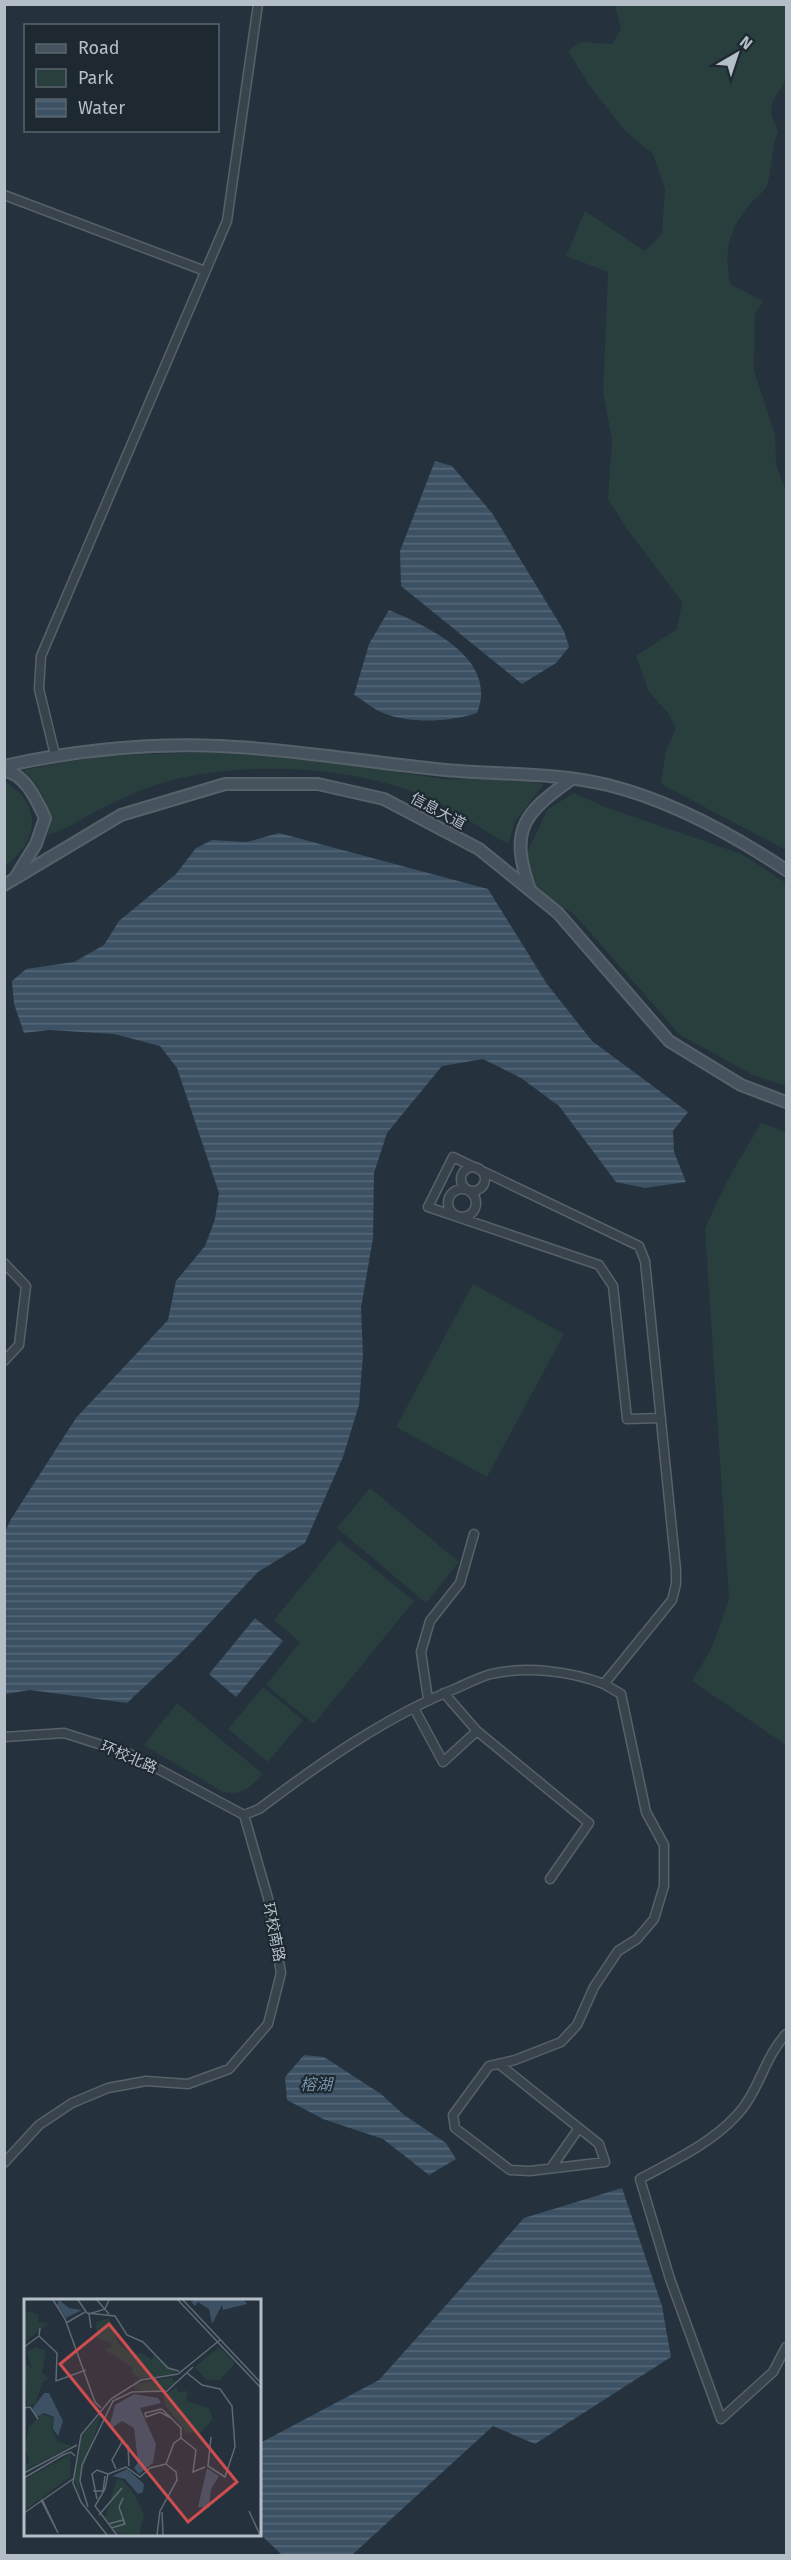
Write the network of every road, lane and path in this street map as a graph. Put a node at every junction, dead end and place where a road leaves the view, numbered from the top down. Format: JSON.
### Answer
{"nodes":[{"id":1,"x":258,"y":4,"type":"edge"},
{"id":2,"x":4,"y":195,"type":"edge"},
{"id":3,"x":206,"y":272,"type":"junction"},
{"id":4,"x":55,"y":754,"type":"junction"},
{"id":5,"x":4,"y":766,"type":"edge"},
{"id":6,"x":4,"y":771,"type":"edge"},
{"id":7,"x":572,"y":779,"type":"junction"},
{"id":8,"x":786,"y":870,"type":"edge"},
{"id":9,"x":9,"y":883,"type":"edge"},
{"id":10,"x":530,"y":891,"type":"junction"},
{"id":11,"x":786,"y":1102,"type":"edge"},
{"id":12,"x":478,"y":1168,"type":"junction"},
{"id":13,"x":467,"y":1191,"type":"junction"},
{"id":14,"x":456,"y":1215,"type":"junction"},
{"id":15,"x":4,"y":1263,"type":"edge"},
{"id":16,"x":4,"y":1360,"type":"edge"},
{"id":17,"x":661,"y":1418,"type":"junction"},
{"id":18,"x":474,"y":1534,"type":"dead end"},
{"id":19,"x":604,"y":1684,"type":"junction"},
{"id":20,"x":444,"y":1693,"type":"junction"},
{"id":21,"x":428,"y":1700,"type":"junction"},
{"id":22,"x":414,"y":1708,"type":"junction"},
{"id":23,"x":477,"y":1731,"type":"junction"},
{"id":24,"x":4,"y":1737,"type":"edge"},
{"id":25,"x":244,"y":1815,"type":"junction"},
{"id":26,"x":550,"y":1879,"type":"dead end"},
{"id":27,"x":786,"y":2034,"type":"edge"},
{"id":28,"x":499,"y":2064,"type":"junction"},
{"id":29,"x":579,"y":2128,"type":"junction"},
{"id":30,"x":4,"y":2163,"type":"edge"},
{"id":31,"x":551,"y":2168,"type":"junction"},
{"id":32,"x":786,"y":2347,"type":"edge"}],
"edges":[{"from":1,"to":3,"type":"street"},
{"from":2,"to":3,"type":"street"},
{"from":3,"to":4,"type":"street"},
{"from":4,"to":5,"type":"main road","name":"信息大道"},
{"from":4,"to":7,"type":"main road","name":"信息大道"},
{"from":6,"to":9,"type":"main road"},
{"from":7,"to":8,"type":"main road","name":"信息大道"},
{"from":7,"to":10,"type":"main road"},
{"from":9,"to":10,"type":"main road","name":"信息大道"},
{"from":10,"to":11,"type":"main road","name":"信息大道"},
{"from":12,"to":13,"type":"street"},
{"from":12,"to":13,"type":"street"},
{"from":12,"to":14,"type":"street"},
{"from":12,"to":17,"type":"street"},
{"from":13,"to":14,"type":"street"},
{"from":13,"to":14,"type":"street"},
{"from":14,"to":17,"type":"street"},
{"from":15,"to":16,"type":"street"},
{"from":17,"to":19,"type":"street"},
{"from":18,"to":21,"type":"street"},
{"from":19,"to":20,"type":"street"},
{"from":19,"to":28,"type":"street"},
{"from":20,"to":21,"type":"street"},
{"from":20,"to":23,"type":"street"},
{"from":21,"to":22,"type":"street"},
{"from":22,"to":23,"type":"street"},
{"from":22,"to":25,"type":"street"},
{"from":23,"to":26,"type":"street"},
{"from":24,"to":25,"type":"street","name":"环校北路"},
{"from":25,"to":30,"type":"street","name":"环校南路"},
{"from":27,"to":32,"type":"street"},
{"from":28,"to":29,"type":"street"},
{"from":28,"to":31,"type":"street"},
{"from":29,"to":31,"type":"street"},
{"from":29,"to":31,"type":"street"}]}
